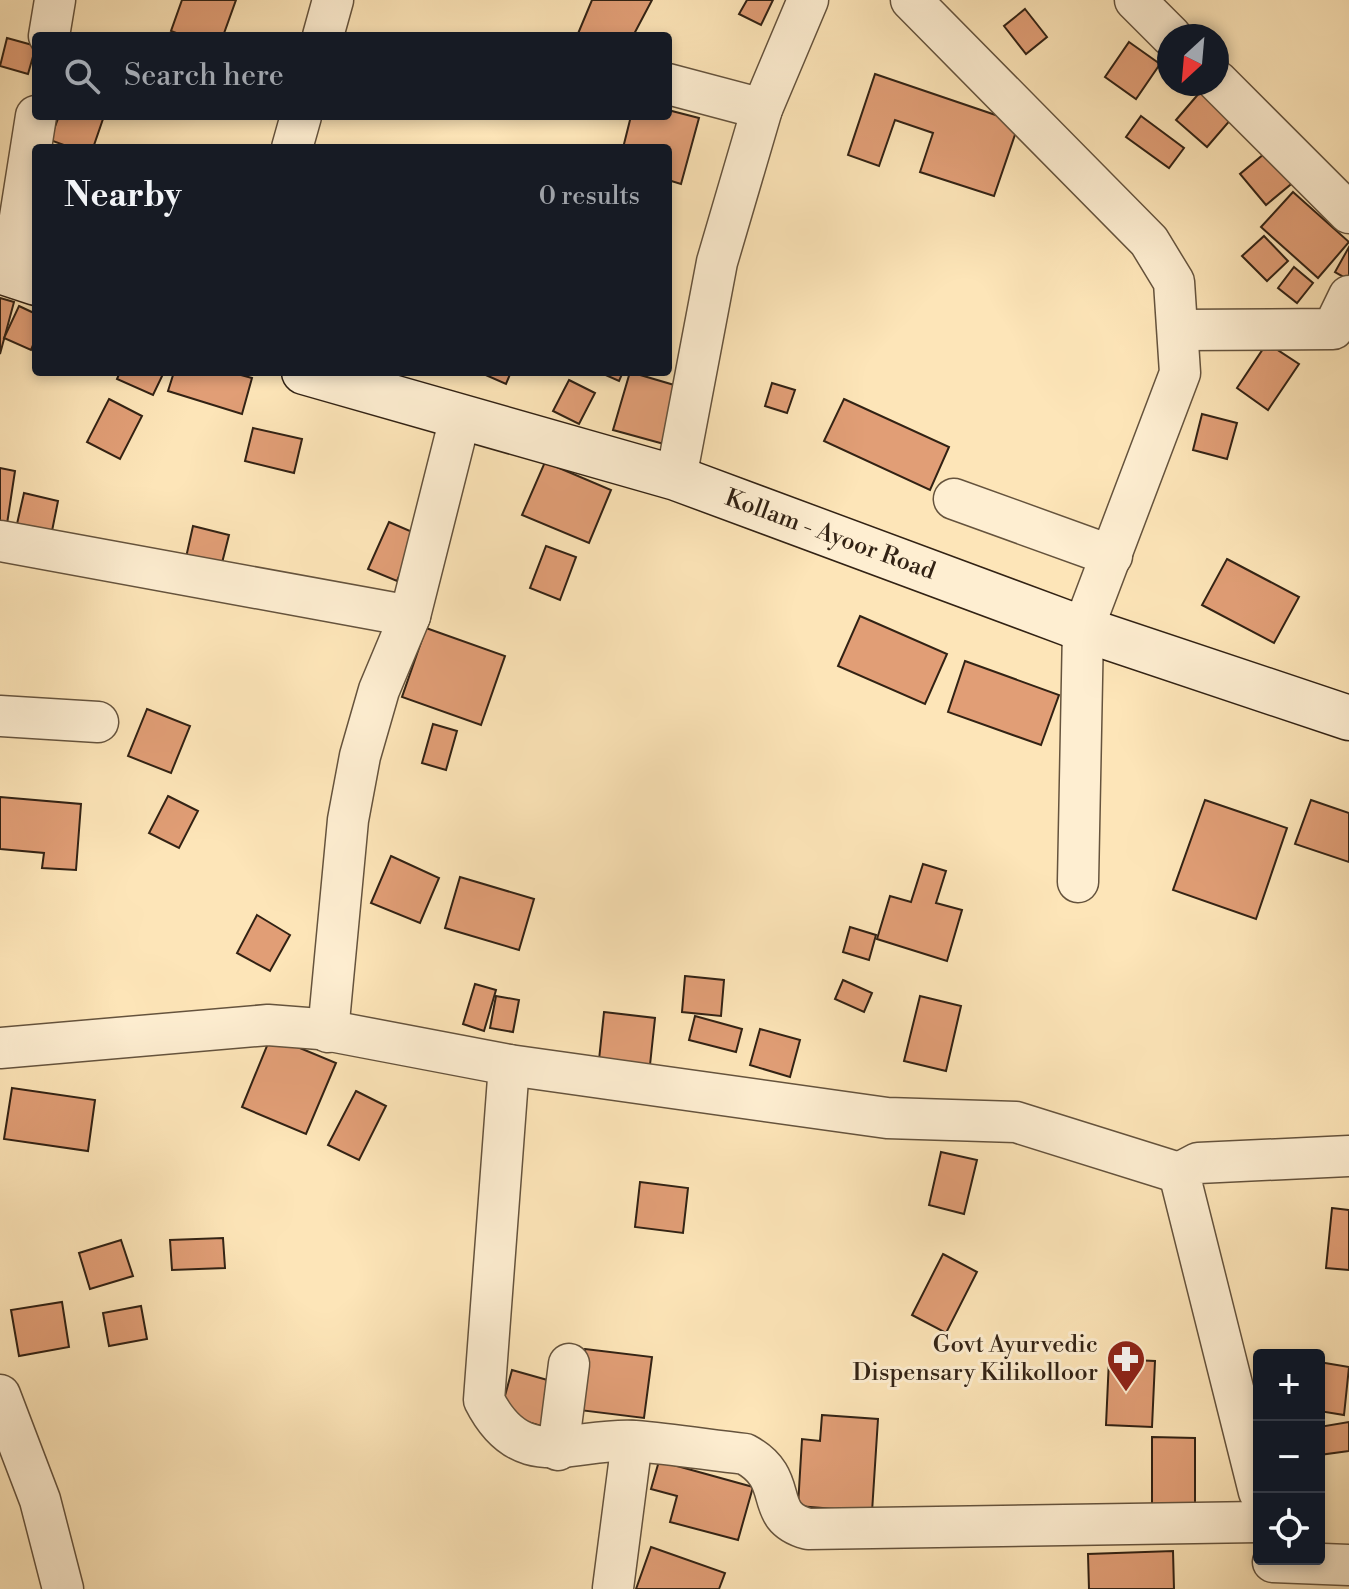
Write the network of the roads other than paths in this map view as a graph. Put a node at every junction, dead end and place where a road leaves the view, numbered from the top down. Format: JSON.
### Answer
{"nodes":[{"id":1,"x":55,"y":0,"type":"edge"},
{"id":2,"x":333,"y":0,"type":"edge"},
{"id":3,"x":808,"y":0,"type":"edge"},
{"id":4,"x":911,"y":0,"type":"edge"},
{"id":5,"x":1135,"y":0,"type":"edge"},
{"id":6,"x":1159,"y":24,"type":"edge"},
{"id":7,"x":50,"y":32,"type":"edge"},
{"id":8,"x":324,"y":32,"type":"edge"},
{"id":9,"x":672,"y":85,"type":"edge"},
{"id":10,"x":1229,"y":93,"type":"edge"},
{"id":11,"x":762,"y":109,"type":"junction"},
{"id":12,"x":36,"y":120,"type":"edge"},
{"id":13,"x":300,"y":120,"type":"edge"},
{"id":14,"x":32,"y":144,"type":"edge"},
{"id":15,"x":293,"y":144,"type":"edge"},
{"id":16,"x":32,"y":148,"type":"edge"},
{"id":17,"x":1349,"y":213,"type":"edge"},
{"id":18,"x":16,"y":276,"type":"edge"},
{"id":19,"x":1349,"y":296,"type":"edge"},
{"id":20,"x":1179,"y":330,"type":"junction"},
{"id":21,"x":318,"y":376,"type":"edge"},
{"id":22,"x":460,"y":418,"type":"junction"},
{"id":23,"x":676,"y":478,"type":"junction"},
{"id":24,"x":954,"y":499,"type":"dead end"},
{"id":25,"x":0,"y":541,"type":"edge"},
{"id":26,"x":1112,"y":556,"type":"junction"},
{"id":27,"x":410,"y":616,"type":"junction"},
{"id":28,"x":1083,"y":629,"type":"junction"},
{"id":29,"x":0,"y":716,"type":"edge"},
{"id":30,"x":1349,"y":718,"type":"edge"},
{"id":31,"x":98,"y":722,"type":"dead end"},
{"id":32,"x":1078,"y":882,"type":"dead end"},
{"id":33,"x":328,"y":1032,"type":"junction"},
{"id":34,"x":0,"y":1048,"type":"edge"},
{"id":35,"x":509,"y":1065,"type":"junction"},
{"id":36,"x":1349,"y":1156,"type":"edge"},
{"id":37,"x":1179,"y":1173,"type":"junction"},
{"id":38,"x":569,"y":1364,"type":"dead end"},
{"id":39,"x":0,"y":1395,"type":"edge"},
{"id":40,"x":632,"y":1441,"type":"junction"},
{"id":41,"x":558,"y":1450,"type":"junction"},
{"id":42,"x":1253,"y":1468,"type":"edge"},
{"id":43,"x":1253,"y":1522,"type":"edge"},
{"id":44,"x":1349,"y":1565,"type":"edge"},
{"id":45,"x":1272,"y":1570,"type":"edge"},
{"id":46,"x":613,"y":1588,"type":"edge"},
{"id":47,"x":63,"y":1589,"type":"edge"}],
"edges":[{"from":1,"to":7,"type":"street"},
{"from":2,"to":8,"type":"street"},
{"from":3,"to":11,"type":"street"},
{"from":4,"to":20,"type":"street"},
{"from":5,"to":6,"type":"street"},
{"from":9,"to":11,"type":"street"},
{"from":10,"to":17,"type":"street"},
{"from":11,"to":23,"type":"street"},
{"from":12,"to":14,"type":"street"},
{"from":13,"to":15,"type":"street"},
{"from":16,"to":18,"type":"street"},
{"from":19,"to":20,"type":"street"},
{"from":20,"to":26,"type":"street"},
{"from":21,"to":22,"type":"main road","name":"Kollam - Ayoor Road"},
{"from":22,"to":23,"type":"main road","name":"Kollam - Ayoor Road"},
{"from":22,"to":27,"type":"street"},
{"from":23,"to":28,"type":"main road","name":"Kollam - Ayoor Road"},
{"from":24,"to":26,"type":"street"},
{"from":25,"to":27,"type":"street"},
{"from":26,"to":28,"type":"street"},
{"from":27,"to":33,"type":"street"},
{"from":28,"to":30,"type":"main road","name":"Kollam - Ayoor Road"},
{"from":28,"to":32,"type":"street"},
{"from":29,"to":31,"type":"street"},
{"from":33,"to":34,"type":"street"},
{"from":33,"to":35,"type":"street"},
{"from":35,"to":37,"type":"street"},
{"from":35,"to":41,"type":"street"},
{"from":36,"to":37,"type":"street"},
{"from":37,"to":42,"type":"street"},
{"from":38,"to":41,"type":"street"},
{"from":39,"to":47,"type":"street"},
{"from":40,"to":41,"type":"street"},
{"from":40,"to":43,"type":"street"},
{"from":40,"to":46,"type":"street"},
{"from":44,"to":45,"type":"street"}]}
